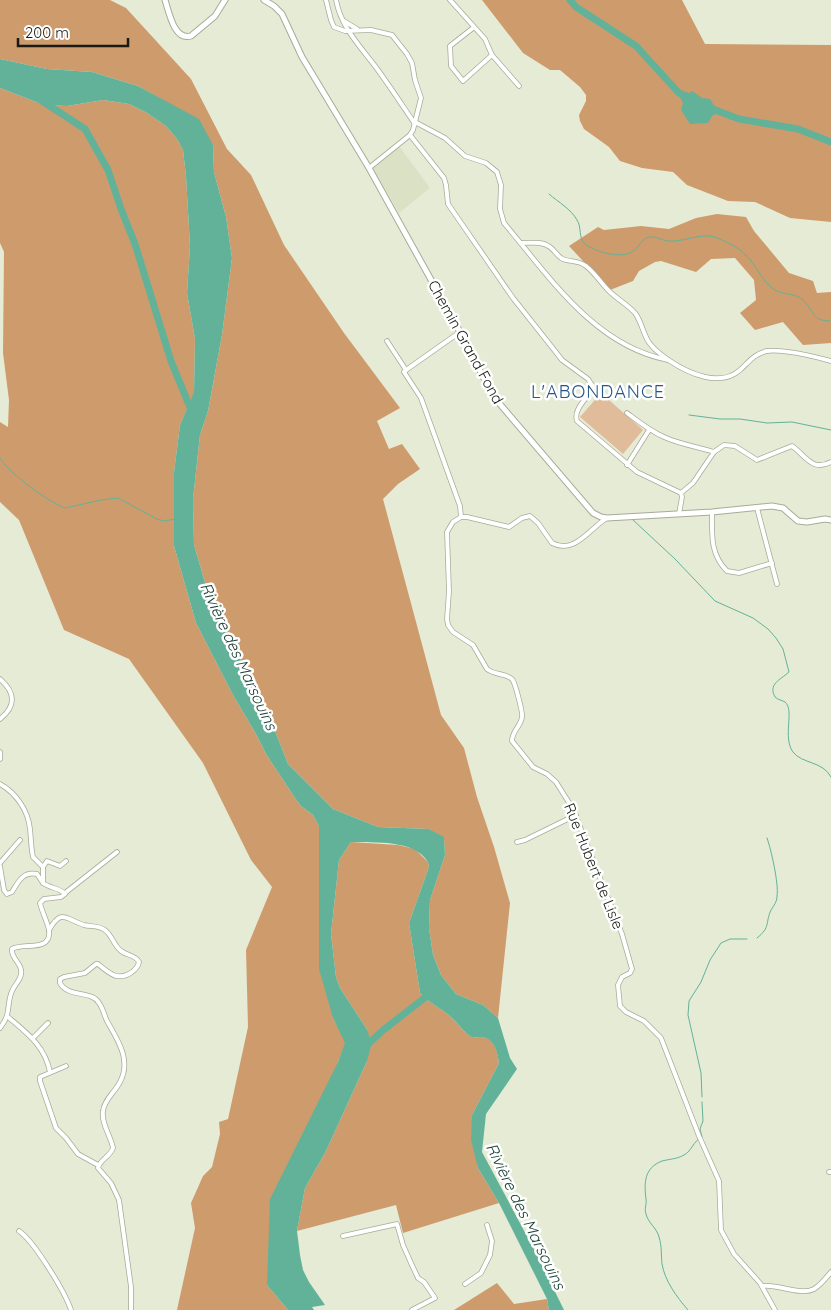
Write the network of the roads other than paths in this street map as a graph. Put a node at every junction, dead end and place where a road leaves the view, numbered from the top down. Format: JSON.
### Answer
{"nodes":[{"id":1,"x":165,"y":0,"type":"edge"},
{"id":2,"x":225,"y":0,"type":"edge"},
{"id":3,"x":264,"y":0,"type":"edge"},
{"id":4,"x":326,"y":0,"type":"edge"},
{"id":5,"x":336,"y":0,"type":"edge"},
{"id":6,"x":450,"y":0,"type":"edge"},
{"id":7,"x":341,"y":19,"type":"junction"},
{"id":8,"x":473,"y":28,"type":"junction"},
{"id":9,"x":348,"y":30,"type":"junction"},
{"id":10,"x":359,"y":30,"type":"junction"},
{"id":11,"x":492,"y":55,"type":"junction"},
{"id":12,"x":519,"y":86,"type":"dead end"},
{"id":13,"x":415,"y":123,"type":"junction"},
{"id":14,"x":410,"y":135,"type":"junction"},
{"id":15,"x":369,"y":168,"type":"junction"},
{"id":16,"x":521,"y":243,"type":"junction"},
{"id":17,"x":460,"y":332,"type":"junction"},
{"id":18,"x":388,"y":342,"type":"dead end"},
{"id":19,"x":831,"y":360,"type":"edge"},
{"id":20,"x":670,"y":361,"type":"junction"},
{"id":21,"x":406,"y":370,"type":"junction"},
{"id":22,"x":592,"y":388,"type":"junction"},
{"id":23,"x":603,"y":392,"type":"dead end"},
{"id":24,"x":627,"y":412,"type":"dead end"},
{"id":25,"x":649,"y":430,"type":"junction"},
{"id":26,"x":714,"y":452,"type":"junction"},
{"id":27,"x":831,"y":462,"type":"edge"},
{"id":28,"x":627,"y":465,"type":"junction"},
{"id":29,"x":681,"y":493,"type":"junction"},
{"id":30,"x":757,"y":508,"type":"junction"},
{"id":31,"x":712,"y":512,"type":"junction"},
{"id":32,"x":679,"y":514,"type":"junction"},
{"id":33,"x":461,"y":517,"type":"junction"},
{"id":34,"x":607,"y":518,"type":"junction"},
{"id":35,"x":831,"y":520,"type":"edge"},
{"id":36,"x":772,"y":563,"type":"junction"},
{"id":37,"x":777,"y":584,"type":"dead end"},
{"id":38,"x":0,"y":679,"type":"edge"},
{"id":39,"x":0,"y":718,"type":"edge"},
{"id":40,"x":0,"y":752,"type":"edge"},
{"id":41,"x":0,"y":759,"type":"edge"},
{"id":42,"x":0,"y":784,"type":"edge"},
{"id":43,"x":576,"y":815,"type":"junction"},
{"id":44,"x":20,"y":840,"type":"dead end"},
{"id":45,"x":517,"y":842,"type":"dead end"},
{"id":46,"x":117,"y":852,"type":"dead end"},
{"id":47,"x":66,"y":861,"type":"dead end"},
{"id":48,"x":0,"y":865,"type":"edge"},
{"id":49,"x":43,"y":867,"type":"junction"},
{"id":50,"x":43,"y":884,"type":"junction"},
{"id":51,"x":65,"y":893,"type":"junction"},
{"id":52,"x":49,"y":930,"type":"junction"},
{"id":53,"x":8,"y":1017,"type":"junction"},
{"id":54,"x":48,"y":1023,"type":"dead end"},
{"id":55,"x":0,"y":1028,"type":"edge"},
{"id":56,"x":33,"y":1038,"type":"junction"},
{"id":57,"x":66,"y":1066,"type":"dead end"},
{"id":58,"x":50,"y":1072,"type":"junction"},
{"id":59,"x":98,"y":1165,"type":"junction"},
{"id":60,"x":487,"y":1225,"type":"dead end"},
{"id":61,"x":19,"y":1231,"type":"dead end"},
{"id":62,"x":343,"y":1236,"type":"dead end"},
{"id":63,"x":831,"y":1272,"type":"edge"},
{"id":64,"x":465,"y":1284,"type":"dead end"},
{"id":65,"x":763,"y":1286,"type":"junction"},
{"id":66,"x":71,"y":1310,"type":"edge"},
{"id":67,"x":131,"y":1310,"type":"edge"},
{"id":68,"x":412,"y":1310,"type":"edge"},
{"id":69,"x":774,"y":1310,"type":"edge"}],
"edges":[{"from":1,"to":2,"type":"street"},
{"from":3,"to":15,"type":"street","name":"Chemin Grand Fond"},
{"from":4,"to":9,"type":"street"},
{"from":5,"to":7,"type":"street"},
{"from":6,"to":8,"type":"street"},
{"from":7,"to":9,"type":"street"},
{"from":7,"to":10,"type":"street"},
{"from":8,"to":11,"type":"street"},
{"from":8,"to":11,"type":"street"},
{"from":9,"to":10,"type":"street"},
{"from":9,"to":13,"type":"street"},
{"from":10,"to":13,"type":"street"},
{"from":11,"to":12,"type":"street"},
{"from":13,"to":14,"type":"street"},
{"from":13,"to":16,"type":"street"},
{"from":14,"to":15,"type":"street"},
{"from":14,"to":22,"type":"street"},
{"from":15,"to":17,"type":"street","name":"Chemin Grand Fond"},
{"from":16,"to":20,"type":"street"},
{"from":16,"to":20,"type":"street"},
{"from":17,"to":21,"type":"street"},
{"from":17,"to":34,"type":"street","name":"Chemin Grand Fond"},
{"from":18,"to":21,"type":"street"},
{"from":19,"to":20,"type":"street"},
{"from":21,"to":33,"type":"street"},
{"from":22,"to":23,"type":"street"},
{"from":22,"to":28,"type":"street"},
{"from":24,"to":25,"type":"street"},
{"from":25,"to":26,"type":"street"},
{"from":25,"to":28,"type":"street"},
{"from":26,"to":27,"type":"street"},
{"from":26,"to":29,"type":"street"},
{"from":28,"to":29,"type":"street"},
{"from":29,"to":32,"type":"street"},
{"from":30,"to":31,"type":"street"},
{"from":30,"to":35,"type":"street"},
{"from":30,"to":36,"type":"street"},
{"from":31,"to":32,"type":"street"},
{"from":31,"to":36,"type":"street"},
{"from":32,"to":34,"type":"street"},
{"from":33,"to":34,"type":"street"},
{"from":33,"to":43,"type":"street","name":"Rue Hubert de Lisle"},
{"from":36,"to":37,"type":"street"},
{"from":38,"to":39,"type":"street"},
{"from":40,"to":41,"type":"street"},
{"from":42,"to":49,"type":"street"},
{"from":43,"to":45,"type":"street"},
{"from":43,"to":65,"type":"street","name":"Rue Hubert de Lisle"},
{"from":44,"to":48,"type":"street"},
{"from":46,"to":51,"type":"street"},
{"from":47,"to":49,"type":"street"},
{"from":48,"to":50,"type":"street"},
{"from":49,"to":50,"type":"street"},
{"from":50,"to":51,"type":"street"},
{"from":51,"to":52,"type":"street"},
{"from":52,"to":53,"type":"street"},
{"from":52,"to":59,"type":"street"},
{"from":53,"to":55,"type":"street"},
{"from":53,"to":56,"type":"street"},
{"from":54,"to":56,"type":"street"},
{"from":56,"to":58,"type":"street"},
{"from":57,"to":58,"type":"street"},
{"from":58,"to":59,"type":"street"},
{"from":59,"to":67,"type":"street"},
{"from":60,"to":64,"type":"street"},
{"from":61,"to":66,"type":"street"},
{"from":62,"to":68,"type":"street"},
{"from":63,"to":65,"type":"street"},
{"from":65,"to":69,"type":"street","name":"Rue Hubert de Lisle"}]}
